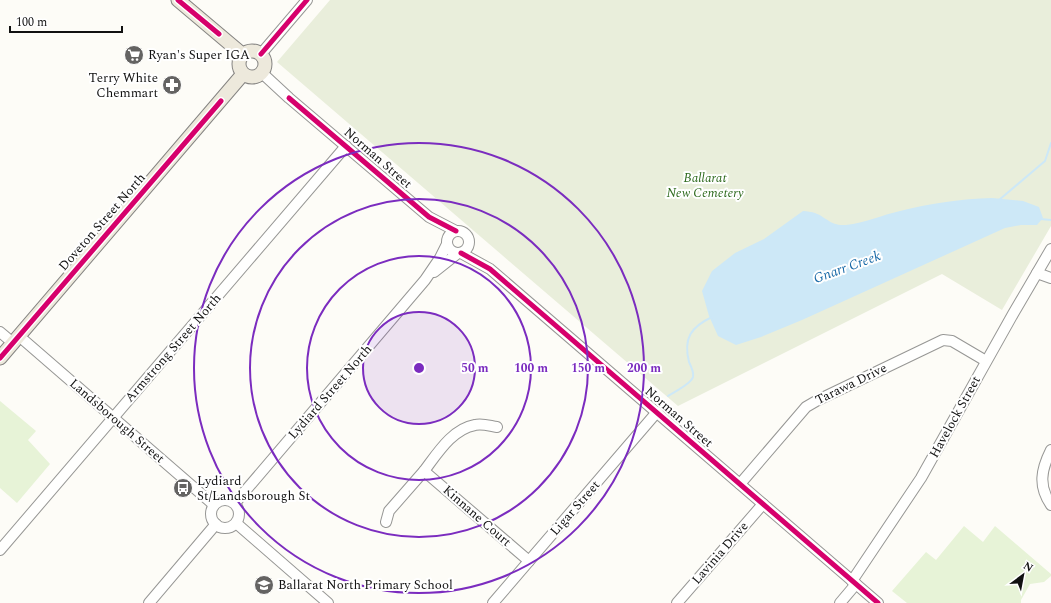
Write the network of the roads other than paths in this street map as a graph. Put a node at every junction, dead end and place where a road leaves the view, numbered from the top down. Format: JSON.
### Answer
{"nodes":[{"id":1,"x":178,"y":0,"type":"edge"},
{"id":2,"x":307,"y":0,"type":"edge"},
{"id":3,"x":242,"y":54,"type":"junction"},
{"id":4,"x":261,"y":54,"type":"junction"},
{"id":5,"x":262,"y":73,"type":"junction"},
{"id":6,"x":243,"y":74,"type":"junction"},
{"id":7,"x":346,"y":146,"type":"junction"},
{"id":8,"x":429,"y":216,"type":"junction"},
{"id":9,"x":456,"y":231,"type":"junction"},
{"id":10,"x":447,"y":242,"type":"junction"},
{"id":11,"x":469,"y":243,"type":"junction"},
{"id":12,"x":1051,"y":249,"type":"edge"},
{"id":13,"x":460,"y":253,"type":"junction"},
{"id":14,"x":490,"y":269,"type":"junction"},
{"id":15,"x":1037,"y":273,"type":"junction"},
{"id":16,"x":1051,"y":278,"type":"edge"},
{"id":17,"x":425,"y":280,"type":"junction"},
{"id":18,"x":0,"y":332,"type":"edge"},
{"id":19,"x":16,"y":340,"type":"junction"},
{"id":20,"x":0,"y":358,"type":"edge"},
{"id":21,"x":986,"y":361,"type":"junction"},
{"id":22,"x":657,"y":412,"type":"junction"},
{"id":23,"x":114,"y":418,"type":"junction"},
{"id":24,"x":497,"y":427,"type":"dead end"},
{"id":25,"x":1051,"y":450,"type":"edge"},
{"id":26,"x":424,"y":471,"type":"junction"},
{"id":27,"x":740,"y":484,"type":"junction"},
{"id":28,"x":235,"y":503,"type":"junction"},
{"id":29,"x":763,"y":504,"type":"junction"},
{"id":30,"x":214,"y":505,"type":"junction"},
{"id":31,"x":1051,"y":505,"type":"edge"},
{"id":32,"x":386,"y":522,"type":"dead end"},
{"id":33,"x":236,"y":523,"type":"junction"},
{"id":34,"x":216,"y":524,"type":"junction"},
{"id":35,"x":0,"y":550,"type":"edge"},
{"id":36,"x":529,"y":562,"type":"junction"},
{"id":37,"x":854,"y":583,"type":"junction"},
{"id":38,"x":148,"y":603,"type":"edge"},
{"id":39,"x":328,"y":603,"type":"edge"},
{"id":40,"x":494,"y":603,"type":"edge"},
{"id":41,"x":677,"y":603,"type":"edge"},
{"id":42,"x":840,"y":603,"type":"edge"},
{"id":43,"x":878,"y":603,"type":"edge"}],
"edges":[{"from":1,"to":3,"type":"main road"},
{"from":2,"to":4,"type":"street"},
{"from":3,"to":4,"type":"main road"},
{"from":3,"to":6,"type":"main road"},
{"from":4,"to":5,"type":"main road"},
{"from":5,"to":6,"type":"main road"},
{"from":5,"to":7,"type":"street","name":"Norman Street"},
{"from":6,"to":19,"type":"main road","name":"Doveton Street North"},
{"from":7,"to":8,"type":"street","name":"Norman Street"},
{"from":7,"to":23,"type":"street","name":"Armstrong Street North"},
{"from":8,"to":9,"type":"street","name":"Norman Street"},
{"from":8,"to":10,"type":"street","name":"Norman Street"},
{"from":9,"to":10,"type":"street"},
{"from":9,"to":11,"type":"street"},
{"from":10,"to":13,"type":"street"},
{"from":10,"to":17,"type":"street","name":"Lydiard Street North"},
{"from":11,"to":13,"type":"street"},
{"from":11,"to":14,"type":"street","name":"Norman Street"},
{"from":12,"to":15,"type":"street","name":"Havelock Street"},
{"from":13,"to":14,"type":"street","name":"Norman Street"},
{"from":13,"to":17,"type":"street","name":"Lydiard Street North"},
{"from":14,"to":22,"type":"street","name":"Norman Street"},
{"from":15,"to":16,"type":"street"},
{"from":15,"to":21,"type":"street","name":"Havelock Street"},
{"from":17,"to":28,"type":"street","name":"Lydiard Street North"},
{"from":18,"to":19,"type":"street","name":"Landsborough Street"},
{"from":19,"to":20,"type":"main road","name":"Doveton Street North"},
{"from":19,"to":23,"type":"street","name":"Landsborough Street"},
{"from":21,"to":27,"type":"street","name":"Tarawa Drive"},
{"from":21,"to":37,"type":"street","name":"Havelock Street"},
{"from":22,"to":27,"type":"street","name":"Norman Street"},
{"from":22,"to":36,"type":"street","name":"Ligar Street"},
{"from":23,"to":30,"type":"street","name":"Landsborough Street"},
{"from":23,"to":35,"type":"street","name":"Armstrong Street North"},
{"from":24,"to":26,"type":"street"},
{"from":25,"to":31,"type":"street"},
{"from":26,"to":32,"type":"street"},
{"from":26,"to":36,"type":"street","name":"Kinnane Court"},
{"from":27,"to":29,"type":"street","name":"Norman Street"},
{"from":28,"to":30,"type":"street"},
{"from":28,"to":33,"type":"street"},
{"from":29,"to":37,"type":"street","name":"Norman Street"},
{"from":29,"to":41,"type":"street","name":"Lavinia Drive"},
{"from":30,"to":34,"type":"street"},
{"from":33,"to":34,"type":"street"},
{"from":33,"to":39,"type":"street"},
{"from":34,"to":38,"type":"street"},
{"from":36,"to":40,"type":"street","name":"Ligar Street"},
{"from":37,"to":42,"type":"street","name":"Havelock Street"},
{"from":37,"to":43,"type":"street","name":"Norman Street"}]}
